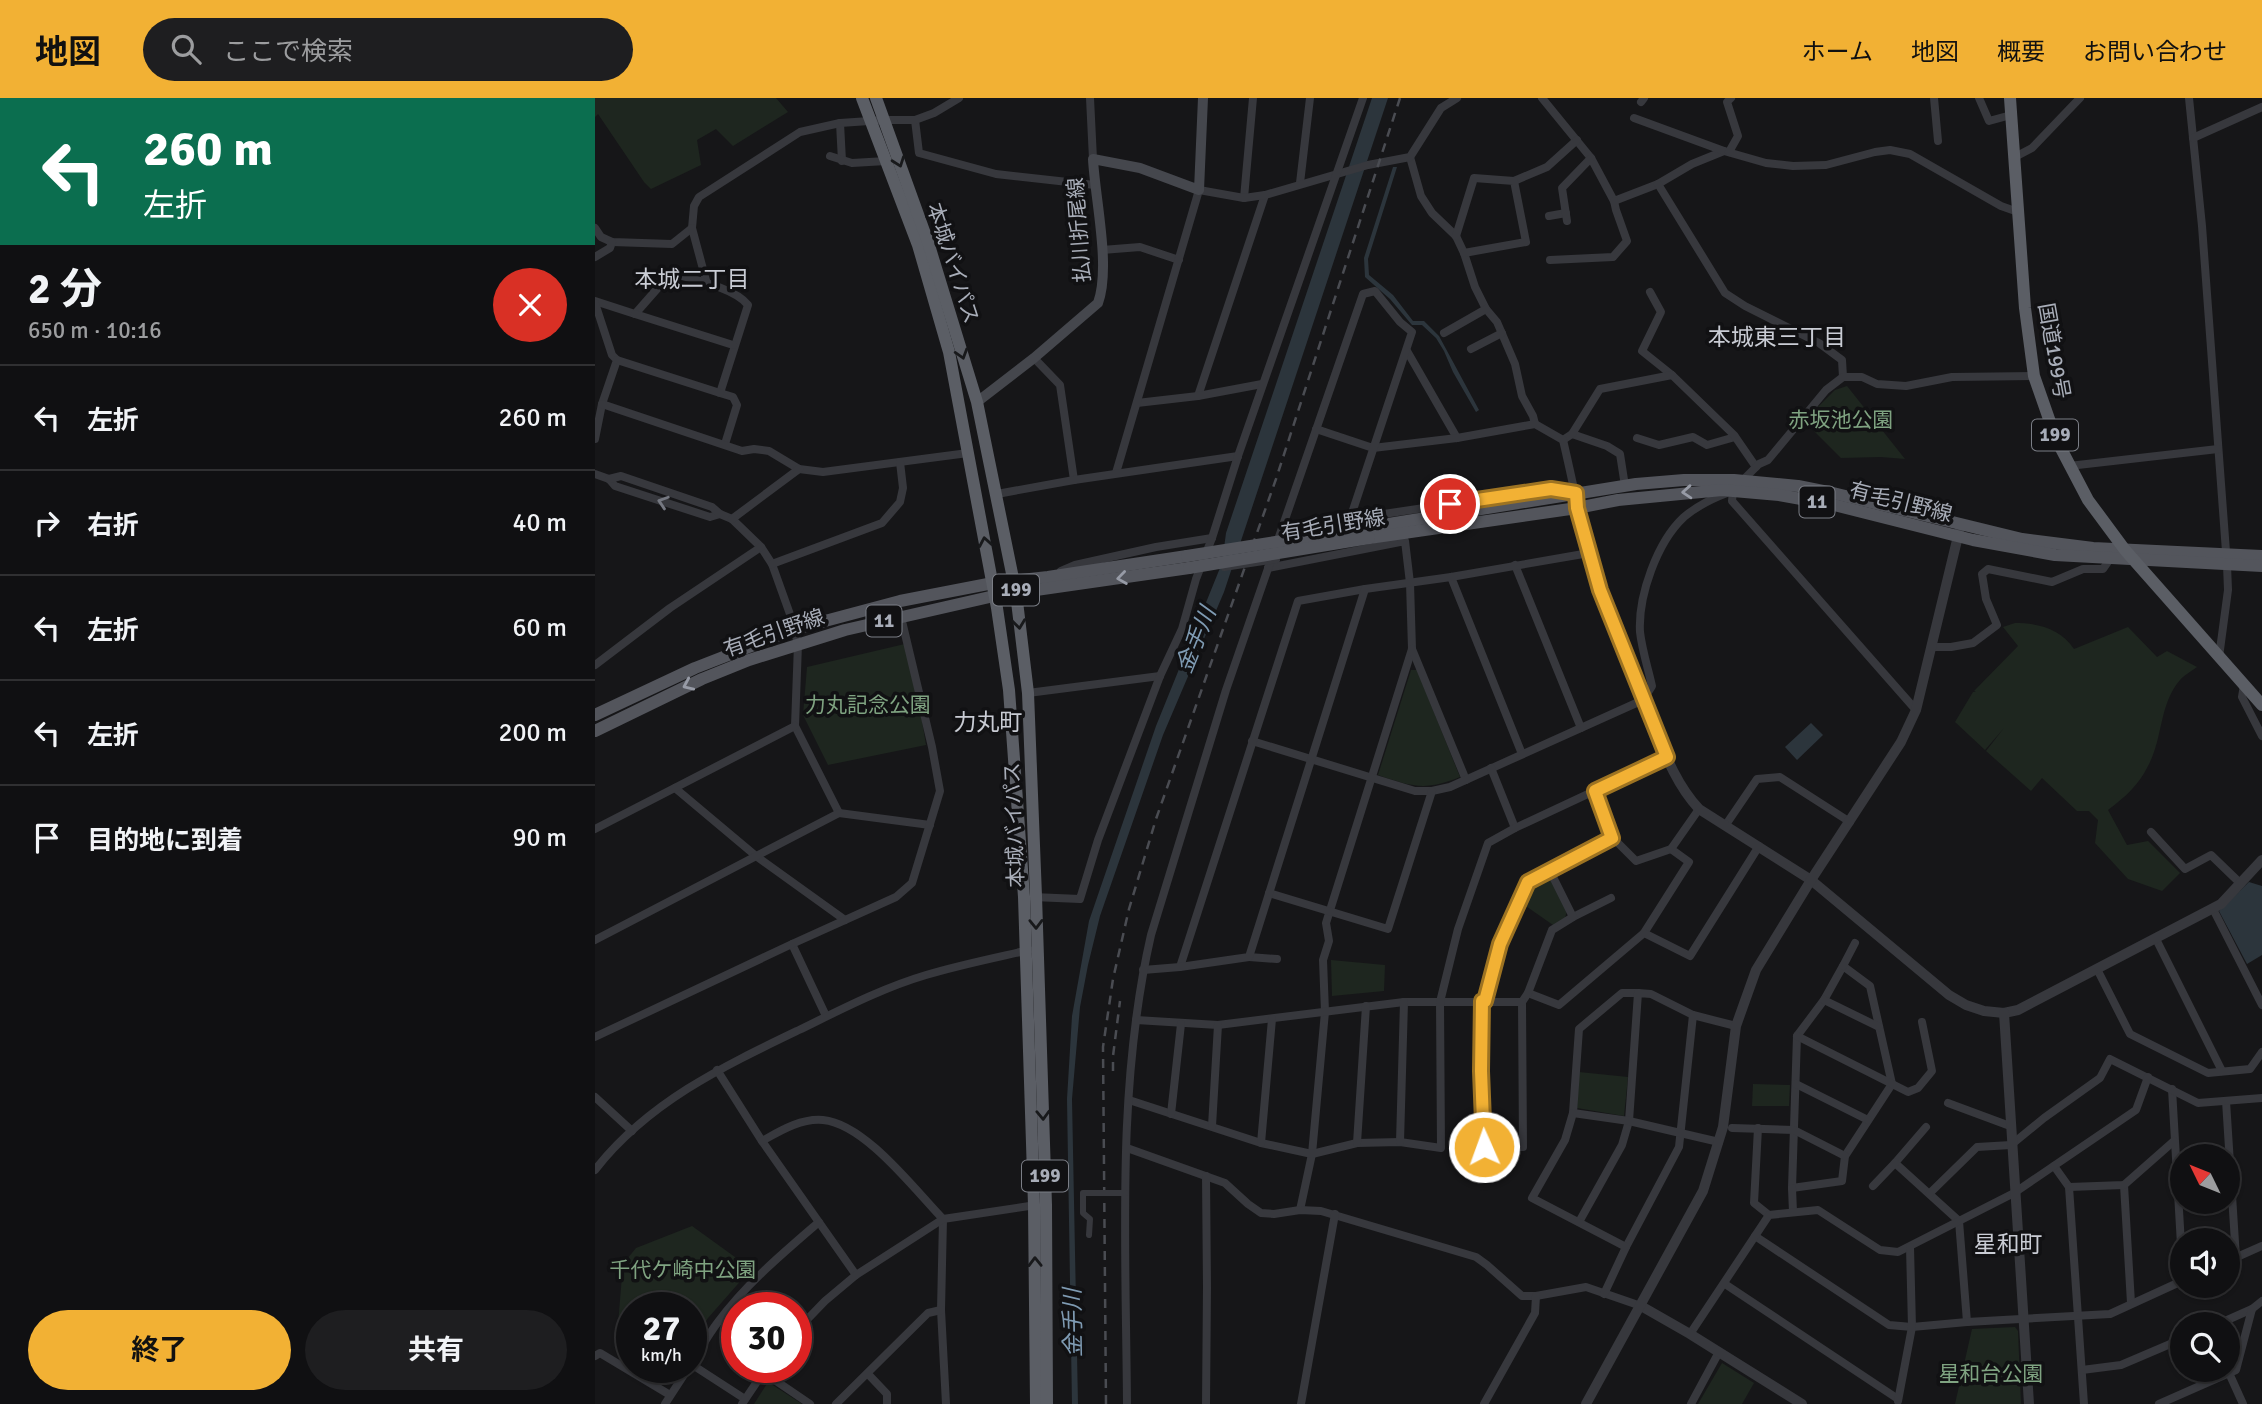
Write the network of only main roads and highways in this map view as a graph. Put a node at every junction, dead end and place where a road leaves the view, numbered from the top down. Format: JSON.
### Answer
{"nodes":[{"id":1,"x":862,"y":98,"type":"edge"},
{"id":2,"x":876,"y":98,"type":"edge"},
{"id":3,"x":1203,"y":98,"type":"edge"},
{"id":4,"x":2010,"y":98,"type":"edge"},
{"id":5,"x":877,"y":120,"type":"junction"},
{"id":6,"x":977,"y":402,"type":"junction"},
{"id":7,"x":1738,"y":486,"type":"junction"},
{"id":8,"x":1960,"y":531,"type":"junction"},
{"id":9,"x":1370,"y":533,"type":"junction"},
{"id":10,"x":2125,"y":550,"type":"junction"},
{"id":11,"x":2262,"y":556,"type":"edge"},
{"id":12,"x":2226,"y":559,"type":"junction"},
{"id":13,"x":2135,"y":561,"type":"junction"},
{"id":14,"x":1188,"y":566,"type":"junction"},
{"id":15,"x":2262,"y":566,"type":"edge"},
{"id":16,"x":1015,"y":587,"type":"junction"},
{"id":17,"x":993,"y":590,"type":"junction"},
{"id":18,"x":2262,"y":705,"type":"edge"},
{"id":19,"x":596,"y":724,"type":"edge"},
{"id":20,"x":1030,"y":897,"type":"junction"},
{"id":21,"x":1040,"y":1205,"type":"junction"},
{"id":22,"x":1036,"y":1404,"type":"edge"},
{"id":23,"x":1047,"y":1404,"type":"edge"}],
"edges":[{"from":1,"to":5,"type":"highway","name":"本城バイパス","number":"199"},
{"from":2,"to":5,"type":"highway","name":"本城バイパス","number":"199"},
{"from":3,"to":6,"type":"main road","name":"払川折尾線"},
{"from":4,"to":10,"type":"highway","name":"国道199号","number":"199"},
{"from":5,"to":6,"type":"highway","name":"本城バイパス","number":"199","one_way":true},
{"from":17,"to":5,"type":"highway","name":"本城バイパス","number":"199","one_way":true},
{"from":6,"to":16,"type":"highway","name":"本城バイパス","number":"199"},
{"from":7,"to":8,"type":"main road","name":"有毛引野線","number":"11"},
{"from":7,"to":9,"type":"main road","name":"有毛引野線","number":"11","one_way":true},
{"from":7,"to":9,"type":"main road","name":"有毛引野線","number":"11"},
{"from":8,"to":10,"type":"main road","name":"有毛引野線","number":"11"},
{"from":8,"to":13,"type":"main road","name":"有毛引野線","number":"11"},
{"from":9,"to":14,"type":"main road","name":"有毛引野線","number":"11","bridge":true},
{"from":10,"to":12,"type":"main road","name":"有毛引野線","number":"11"},
{"from":10,"to":13,"type":"highway","name":"国道199号","number":"199"},
{"from":11,"to":12,"type":"main road","name":"有毛引野線","number":"11"},
{"from":12,"to":13,"type":"main road","name":"有毛引野線","number":"11"},
{"from":12,"to":15,"type":"main road","name":"有毛引野線","number":"11"},
{"from":13,"to":18,"type":"highway","name":"国道199号","number":"199"},
{"from":14,"to":16,"type":"main road","name":"有毛引野線","number":"11","one_way":true},
{"from":14,"to":16,"type":"main road","name":"有毛引野線","number":"11"},
{"from":16,"to":17,"type":"main road","name":"有毛引野線","number":"11"},
{"from":16,"to":20,"type":"highway","name":"本城バイパス","number":"199","one_way":true},
{"from":17,"to":19,"type":"main road","name":"有毛引野線","number":"11","one_way":true},
{"from":17,"to":19,"type":"main road","name":"有毛引野線","number":"11"},
{"from":17,"to":20,"type":"highway","name":"本城バイパス","number":"199"},
{"from":20,"to":21,"type":"highway","name":"本城バイパス","number":"199"},
{"from":22,"to":21,"type":"highway","name":"本城バイパス","number":"199","one_way":true},
{"from":21,"to":23,"type":"highway","name":"本城バイパス","number":"199"}]}
